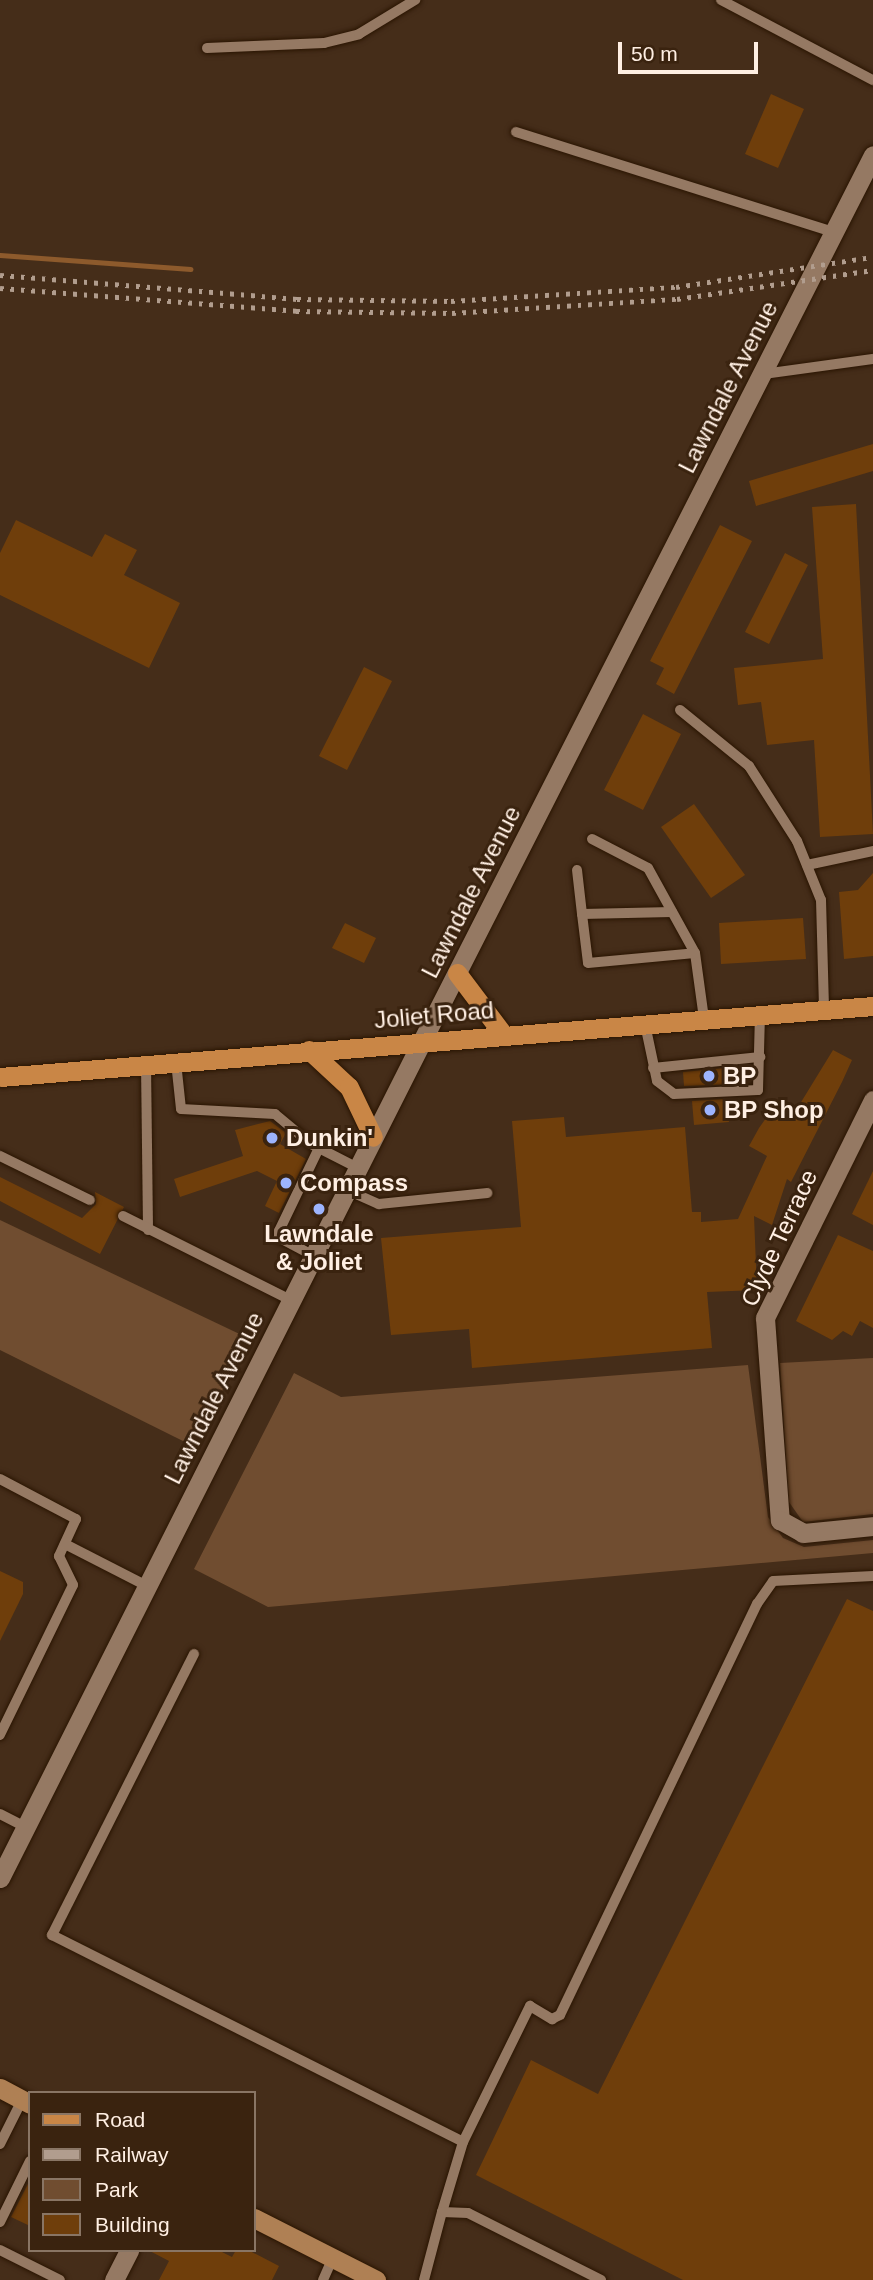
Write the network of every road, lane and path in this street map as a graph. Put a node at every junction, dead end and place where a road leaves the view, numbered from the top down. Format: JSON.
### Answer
{"nodes":[{"id":1,"x":415,"y":0,"type":"edge"},
{"id":2,"x":721,"y":0,"type":"edge"},
{"id":3,"x":206,"y":48,"type":"dead end"},
{"id":4,"x":873,"y":80,"type":"edge"},
{"id":5,"x":516,"y":132,"type":"dead end"},
{"id":6,"x":873,"y":155,"type":"edge"},
{"id":7,"x":835,"y":232,"type":"junction"},
{"id":8,"x":873,"y":359,"type":"edge"},
{"id":9,"x":763,"y":373,"type":"junction"},
{"id":10,"x":680,"y":710,"type":"dead end"},
{"id":11,"x":592,"y":839,"type":"dead end"},
{"id":12,"x":873,"y":850,"type":"edge"},
{"id":13,"x":807,"y":865,"type":"junction"},
{"id":14,"x":577,"y":870,"type":"dead end"},
{"id":15,"x":672,"y":912,"type":"junction"},
{"id":16,"x":582,"y":914,"type":"junction"},
{"id":17,"x":695,"y":953,"type":"junction"},
{"id":18,"x":457,"y":973,"type":"junction"},
{"id":19,"x":873,"y":1006,"type":"edge"},
{"id":20,"x":824,"y":1010,"type":"junction"},
{"id":21,"x":760,"y":1014,"type":"junction"},
{"id":22,"x":704,"y":1019,"type":"junction"},
{"id":23,"x":645,"y":1024,"type":"junction"},
{"id":24,"x":503,"y":1034,"type":"junction"},
{"id":25,"x":422,"y":1041,"type":"junction"},
{"id":26,"x":309,"y":1050,"type":"junction"},
{"id":27,"x":760,"y":1057,"type":"junction"},
{"id":28,"x":176,"y":1062,"type":"junction"},
{"id":29,"x":146,"y":1064,"type":"junction"},
{"id":30,"x":653,"y":1068,"type":"junction"},
{"id":31,"x":0,"y":1077,"type":"edge"},
{"id":32,"x":873,"y":1100,"type":"edge"},
{"id":33,"x":373,"y":1137,"type":"junction"},
{"id":34,"x":319,"y":1148,"type":"junction"},
{"id":35,"x":0,"y":1156,"type":"edge"},
{"id":36,"x":358,"y":1168,"type":"junction"},
{"id":37,"x":347,"y":1190,"type":"junction"},
{"id":38,"x":487,"y":1193,"type":"dead end"},
{"id":39,"x":89,"y":1200,"type":"dead end"},
{"id":40,"x":122,"y":1216,"type":"dead end"},
{"id":41,"x":148,"y":1230,"type":"junction"},
{"id":42,"x":314,"y":1256,"type":"junction"},
{"id":43,"x":291,"y":1300,"type":"junction"},
{"id":44,"x":0,"y":1479,"type":"edge"},
{"id":45,"x":873,"y":1527,"type":"edge"},
{"id":46,"x":65,"y":1544,"type":"junction"},
{"id":47,"x":873,"y":1576,"type":"edge"},
{"id":48,"x":147,"y":1586,"type":"junction"},
{"id":49,"x":194,"y":1654,"type":"dead end"},
{"id":50,"x":0,"y":1735,"type":"edge"},
{"id":51,"x":0,"y":1814,"type":"edge"},
{"id":52,"x":25,"y":1827,"type":"junction"},
{"id":53,"x":0,"y":1878,"type":"edge"},
{"id":54,"x":0,"y":2088,"type":"edge"},
{"id":55,"x":26,"y":2102,"type":"edge"},
{"id":56,"x":4,"y":2127,"type":"edge"},
{"id":57,"x":463,"y":2142,"type":"junction"},
{"id":58,"x":0,"y":2144,"type":"edge"},
{"id":59,"x":28,"y":2165,"type":"edge"},
{"id":60,"x":442,"y":2212,"type":"junction"},
{"id":61,"x":256,"y":2219,"type":"edge"},
{"id":62,"x":0,"y":2222,"type":"edge"},
{"id":63,"x":0,"y":2250,"type":"edge"},
{"id":64,"x":128,"y":2252,"type":"edge"},
{"id":65,"x":333,"y":2258,"type":"junction"},
{"id":66,"x":60,"y":2280,"type":"edge"},
{"id":67,"x":114,"y":2280,"type":"edge"},
{"id":68,"x":323,"y":2280,"type":"edge"},
{"id":69,"x":376,"y":2280,"type":"edge"},
{"id":70,"x":424,"y":2280,"type":"edge"},
{"id":71,"x":601,"y":2280,"type":"edge"}],
"edges":[{"from":1,"to":3,"type":"lane"},
{"from":2,"to":4,"type":"lane"},
{"from":5,"to":7,"type":"lane"},
{"from":6,"to":7,"type":"street","name":"Lawndale Avenue"},
{"from":7,"to":9,"type":"street","name":"Lawndale Avenue"},
{"from":8,"to":9,"type":"lane"},
{"from":9,"to":18,"type":"street","name":"Lawndale Avenue"},
{"from":10,"to":13,"type":"lane"},
{"from":11,"to":15,"type":"lane"},
{"from":12,"to":13,"type":"lane"},
{"from":13,"to":20,"type":"lane"},
{"from":14,"to":16,"type":"lane"},
{"from":15,"to":16,"type":"lane"},
{"from":15,"to":17,"type":"lane"},
{"from":16,"to":17,"type":"lane"},
{"from":17,"to":22,"type":"lane"},
{"from":18,"to":24,"type":"main road"},
{"from":18,"to":25,"type":"street","name":"Lawndale Avenue"},
{"from":19,"to":20,"type":"main road","name":"Joliet Road"},
{"from":20,"to":21,"type":"main road","name":"Joliet Road"},
{"from":21,"to":22,"type":"main road","name":"Joliet Road"},
{"from":21,"to":27,"type":"lane"},
{"from":22,"to":23,"type":"main road","name":"Joliet Road"},
{"from":23,"to":24,"type":"main road","name":"Joliet Road"},
{"from":23,"to":30,"type":"lane"},
{"from":24,"to":25,"type":"main road","name":"Joliet Road"},
{"from":25,"to":26,"type":"main road","name":"Joliet Road"},
{"from":25,"to":33,"type":"street","name":"Lawndale Avenue"},
{"from":26,"to":28,"type":"main road","name":"Joliet Road"},
{"from":26,"to":33,"type":"main road"},
{"from":27,"to":30,"type":"lane"},
{"from":27,"to":30,"type":"lane"},
{"from":28,"to":29,"type":"main road","name":"Joliet Road"},
{"from":28,"to":34,"type":"lane"},
{"from":29,"to":31,"type":"main road","name":"Joliet Road"},
{"from":29,"to":41,"type":"lane"},
{"from":32,"to":45,"type":"street","name":"Clyde Terrace"},
{"from":33,"to":36,"type":"street","name":"Lawndale Avenue"},
{"from":34,"to":36,"type":"lane"},
{"from":34,"to":42,"type":"lane"},
{"from":35,"to":39,"type":"lane"},
{"from":36,"to":37,"type":"street","name":"Lawndale Avenue"},
{"from":37,"to":38,"type":"lane"},
{"from":37,"to":42,"type":"street","name":"Lawndale Avenue"},
{"from":40,"to":41,"type":"lane"},
{"from":41,"to":43,"type":"lane"},
{"from":42,"to":43,"type":"street","name":"Lawndale Avenue"},
{"from":43,"to":48,"type":"street","name":"Lawndale Avenue"},
{"from":44,"to":46,"type":"lane"},
{"from":46,"to":48,"type":"lane"},
{"from":46,"to":50,"type":"lane"},
{"from":47,"to":57,"type":"lane"},
{"from":48,"to":52,"type":"street","name":"Lawndale Avenue"},
{"from":49,"to":57,"type":"lane"},
{"from":51,"to":52,"type":"lane"},
{"from":52,"to":53,"type":"street","name":"Lawndale Avenue"},
{"from":54,"to":55,"type":"main road"},
{"from":55,"to":56,"type":"lane"},
{"from":56,"to":58,"type":"lane"},
{"from":57,"to":60,"type":"lane"},
{"from":59,"to":62,"type":"lane"},
{"from":60,"to":70,"type":"lane"},
{"from":60,"to":71,"type":"lane"},
{"from":61,"to":65,"type":"main road"},
{"from":63,"to":66,"type":"lane"},
{"from":64,"to":67,"type":"street"},
{"from":65,"to":68,"type":"lane"},
{"from":65,"to":69,"type":"main road"}]}
